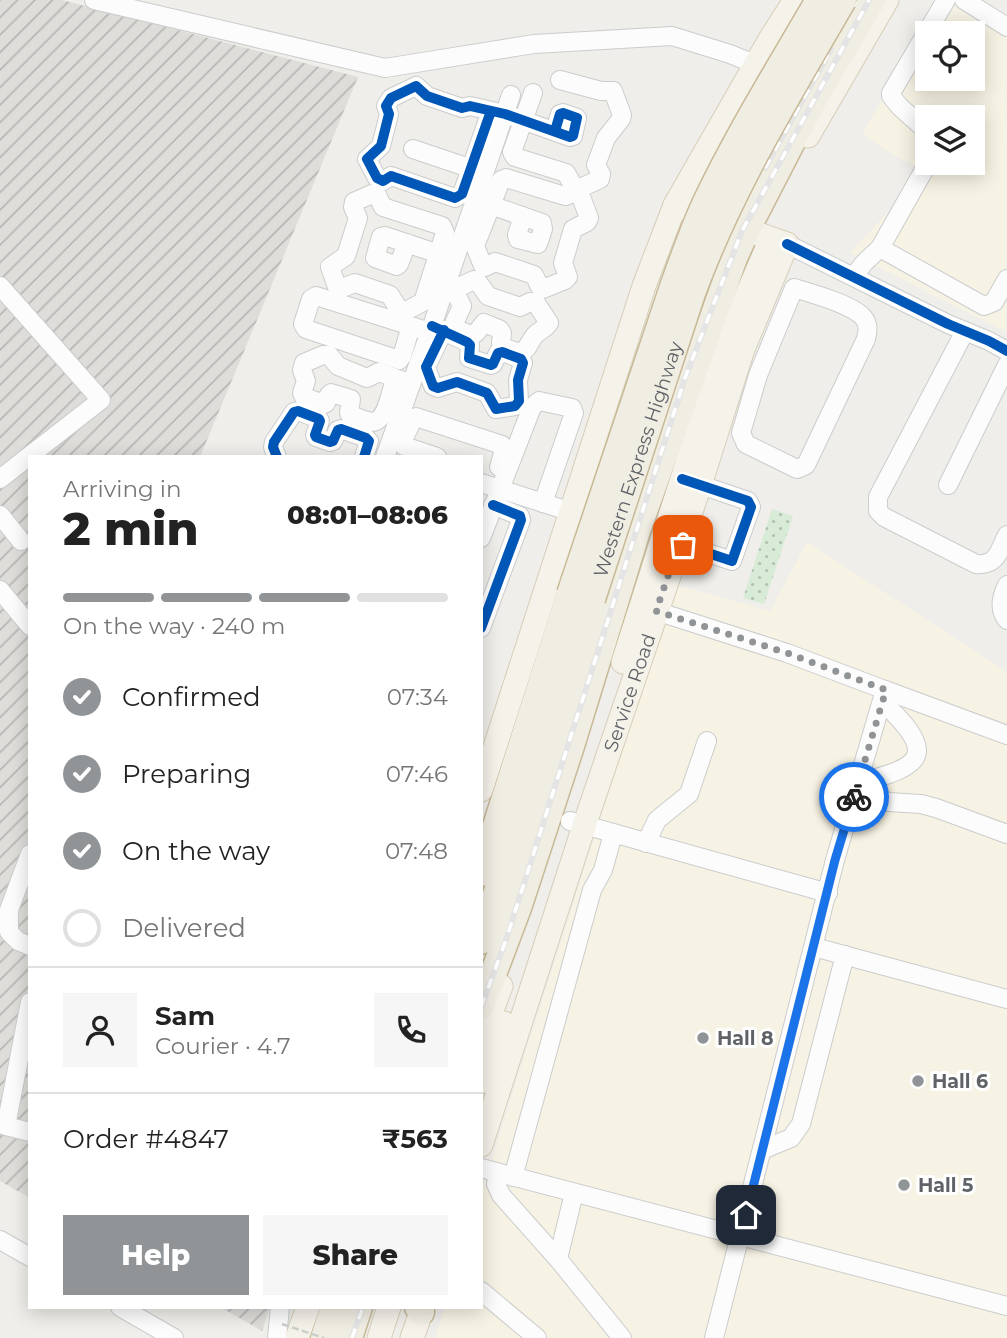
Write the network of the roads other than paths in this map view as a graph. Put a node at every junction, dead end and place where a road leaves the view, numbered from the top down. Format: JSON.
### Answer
{"nodes":[{"id":1,"x":94,"y":0,"type":"edge"},
{"id":2,"x":795,"y":0,"type":"edge"},
{"id":3,"x":819,"y":0,"type":"edge"},
{"id":4,"x":844,"y":0,"type":"edge"},
{"id":5,"x":872,"y":0,"type":"edge"},
{"id":6,"x":887,"y":0,"type":"edge"},
{"id":7,"x":946,"y":0,"type":"edge"},
{"id":8,"x":964,"y":0,"type":"edge"},
{"id":9,"x":1007,"y":27,"type":"edge"},
{"id":10,"x":756,"y":64,"type":"junction"},
{"id":11,"x":560,"y":80,"type":"dead end"},
{"id":12,"x":533,"y":93,"type":"dead end"},
{"id":13,"x":511,"y":95,"type":"dead end"},
{"id":14,"x":822,"y":99,"type":"junction"},
{"id":15,"x":498,"y":112,"type":"junction"},
{"id":16,"x":523,"y":120,"type":"junction"},
{"id":17,"x":915,"y":120,"type":"edge"},
{"id":18,"x":555,"y":131,"type":"dead end"},
{"id":19,"x":413,"y":149,"type":"dead end"},
{"id":20,"x":478,"y":171,"type":"junction"},
{"id":21,"x":921,"y":175,"type":"edge"},
{"id":22,"x":483,"y":203,"type":"junction"},
{"id":23,"x":675,"y":205,"type":"junction"},
{"id":24,"x":523,"y":216,"type":"dead end"},
{"id":25,"x":765,"y":236,"type":"junction"},
{"id":26,"x":407,"y":243,"type":"dead end"},
{"id":27,"x":880,"y":248,"type":"junction"},
{"id":28,"x":447,"y":256,"type":"junction"},
{"id":29,"x":854,"y":276,"type":"junction"},
{"id":30,"x":1007,"y":279,"type":"edge"},
{"id":31,"x":0,"y":286,"type":"edge"},
{"id":32,"x":963,"y":295,"type":"junction"},
{"id":33,"x":748,"y":314,"type":"junction"},
{"id":34,"x":948,"y":324,"type":"junction"},
{"id":35,"x":411,"y":326,"type":"junction"},
{"id":36,"x":777,"y":326,"type":"junction"},
{"id":37,"x":439,"y":327,"type":"junction"},
{"id":38,"x":965,"y":331,"type":"junction"},
{"id":39,"x":1007,"y":351,"type":"edge"},
{"id":40,"x":1007,"y":365,"type":"edge"},
{"id":41,"x":738,"y":368,"type":"junction"},
{"id":42,"x":403,"y":381,"type":"junction"},
{"id":43,"x":31,"y":455,"type":"edge"},
{"id":44,"x":276,"y":455,"type":"edge"},
{"id":45,"x":365,"y":455,"type":"edge"},
{"id":46,"x":390,"y":455,"type":"edge"},
{"id":47,"x":431,"y":455,"type":"edge"},
{"id":48,"x":28,"y":457,"type":"edge"},
{"id":49,"x":0,"y":479,"type":"edge"},
{"id":50,"x":696,"y":483,"type":"junction"},
{"id":51,"x":948,"y":485,"type":"dead end"},
{"id":52,"x":489,"y":490,"type":"edge"},
{"id":53,"x":543,"y":503,"type":"junction"},
{"id":54,"x":571,"y":511,"type":"junction"},
{"id":55,"x":0,"y":515,"type":"edge"},
{"id":56,"x":483,"y":526,"type":"edge"},
{"id":57,"x":636,"y":534,"type":"junction"},
{"id":58,"x":1007,"y":535,"type":"edge"},
{"id":59,"x":21,"y":541,"type":"dead end"},
{"id":60,"x":675,"y":542,"type":"junction"},
{"id":61,"x":657,"y":584,"type":"junction"},
{"id":62,"x":1007,"y":586,"type":"edge"},
{"id":63,"x":0,"y":590,"type":"edge"},
{"id":64,"x":581,"y":596,"type":"junction"},
{"id":65,"x":656,"y":611,"type":"junction"},
{"id":66,"x":1007,"y":620,"type":"edge"},
{"id":67,"x":483,"y":623,"type":"edge"},
{"id":68,"x":28,"y":624,"type":"edge"},
{"id":69,"x":884,"y":696,"type":"junction"},
{"id":70,"x":1007,"y":735,"type":"edge"},
{"id":71,"x":707,"y":741,"type":"dead end"},
{"id":72,"x":596,"y":769,"type":"junction"},
{"id":73,"x":483,"y":784,"type":"edge"},
{"id":74,"x":857,"y":787,"type":"junction"},
{"id":75,"x":577,"y":823,"type":"junction"},
{"id":76,"x":613,"y":834,"type":"junction"},
{"id":77,"x":1007,"y":834,"type":"edge"},
{"id":78,"x":646,"y":843,"type":"junction"},
{"id":79,"x":28,"y":859,"type":"edge"},
{"id":80,"x":483,"y":867,"type":"edge"},
{"id":81,"x":828,"y":893,"type":"junction"},
{"id":82,"x":483,"y":934,"type":"edge"},
{"id":83,"x":28,"y":945,"type":"edge"},
{"id":84,"x":814,"y":947,"type":"junction"},
{"id":85,"x":845,"y":955,"type":"junction"},
{"id":86,"x":524,"y":988,"type":"junction"},
{"id":87,"x":1007,"y":999,"type":"edge"},
{"id":88,"x":483,"y":1001,"type":"edge"},
{"id":89,"x":28,"y":1011,"type":"edge"},
{"id":90,"x":483,"y":1034,"type":"edge"},
{"id":91,"x":483,"y":1078,"type":"edge"},
{"id":92,"x":3,"y":1125,"type":"edge"},
{"id":93,"x":28,"y":1131,"type":"edge"},
{"id":94,"x":483,"y":1138,"type":"edge"},
{"id":95,"x":762,"y":1150,"type":"junction"},
{"id":96,"x":497,"y":1172,"type":"edge"},
{"id":97,"x":574,"y":1193,"type":"junction"},
{"id":98,"x":740,"y":1237,"type":"junction"},
{"id":99,"x":0,"y":1240,"type":"edge"},
{"id":100,"x":28,"y":1256,"type":"edge"},
{"id":101,"x":558,"y":1259,"type":"junction"},
{"id":102,"x":483,"y":1294,"type":"edge"},
{"id":103,"x":1007,"y":1306,"type":"edge"},
{"id":104,"x":123,"y":1309,"type":"edge"},
{"id":105,"x":306,"y":1309,"type":"edge"},
{"id":106,"x":333,"y":1309,"type":"edge"},
{"id":107,"x":358,"y":1309,"type":"edge"},
{"id":108,"x":388,"y":1309,"type":"edge"},
{"id":109,"x":421,"y":1309,"type":"edge"},
{"id":110,"x":284,"y":1327,"type":"edge"},
{"id":111,"x":174,"y":1338,"type":"edge"},
{"id":112,"x":324,"y":1338,"type":"edge"},
{"id":113,"x":349,"y":1338,"type":"edge"},
{"id":114,"x":379,"y":1338,"type":"edge"},
{"id":115,"x":412,"y":1338,"type":"edge"},
{"id":116,"x":537,"y":1338,"type":"edge"},
{"id":117,"x":622,"y":1338,"type":"edge"},
{"id":118,"x":714,"y":1338,"type":"edge"}],
"edges":[{"from":1,"to":10,"type":"street"},
{"from":2,"to":10,"type":"main road"},
{"from":3,"to":64,"type":"highway","name":"Western Express Highway","bridge":true},
{"from":4,"to":64,"type":"highway","name":"Western Express Highway","bridge":true},
{"from":5,"to":14,"type":"highway"},
{"from":6,"to":14,"type":"main road"},
{"from":7,"to":17,"type":"street"},
{"from":8,"to":9,"type":"street"},
{"from":10,"to":14,"type":"street"},
{"from":10,"to":23,"type":"main road"},
{"from":11,"to":16,"type":"street"},
{"from":12,"to":16,"type":"street"},
{"from":13,"to":15,"type":"street"},
{"from":14,"to":25,"type":"highway"},
{"from":15,"to":16,"type":"street"},
{"from":15,"to":20,"type":"street"},
{"from":15,"to":20,"type":"street"},
{"from":16,"to":18,"type":"street"},
{"from":19,"to":20,"type":"street"},
{"from":20,"to":22,"type":"street"},
{"from":21,"to":27,"type":"street"},
{"from":22,"to":22,"type":"street"},
{"from":22,"to":24,"type":"street"},
{"from":22,"to":28,"type":"street"},
{"from":23,"to":25,"type":"main road"},
{"from":23,"to":54,"type":"main road"},
{"from":25,"to":29,"type":"street"},
{"from":25,"to":33,"type":"main road","name":"Service Road"},
{"from":25,"to":57,"type":"highway"},
{"from":25,"to":90,"type":"main road"},
{"from":26,"to":28,"type":"street"},
{"from":27,"to":29,"type":"street"},
{"from":27,"to":32,"type":"street"},
{"from":28,"to":28,"type":"street"},
{"from":28,"to":37,"type":"street"},
{"from":29,"to":34,"type":"street"},
{"from":30,"to":32,"type":"street"},
{"from":31,"to":43,"type":"street"},
{"from":32,"to":34,"type":"street"},
{"from":33,"to":36,"type":"street"},
{"from":33,"to":41,"type":"main road","name":"Service Road"},
{"from":34,"to":38,"type":"street"},
{"from":35,"to":35,"type":"street"},
{"from":35,"to":37,"type":"street"},
{"from":36,"to":41,"type":"street"},
{"from":36,"to":41,"type":"street"},
{"from":37,"to":37,"type":"street"},
{"from":37,"to":37,"type":"street"},
{"from":37,"to":42,"type":"street"},
{"from":38,"to":39,"type":"street"},
{"from":38,"to":58,"type":"street"},
{"from":40,"to":51,"type":"street"},
{"from":41,"to":50,"type":"main road","name":"Service Road"},
{"from":42,"to":42,"type":"street"},
{"from":42,"to":46,"type":"street"},
{"from":44,"to":45,"type":"street"},
{"from":47,"to":52,"type":"street"},
{"from":48,"to":49,"type":"street"},
{"from":50,"to":60,"type":"main road","name":"Service Road"},
{"from":50,"to":60,"type":"street"},
{"from":52,"to":53,"type":"street"},
{"from":52,"to":53,"type":"street"},
{"from":52,"to":56,"type":"street"},
{"from":52,"to":67,"type":"street"},
{"from":53,"to":54,"type":"street"},
{"from":54,"to":57,"type":"street"},
{"from":54,"to":73,"type":"main road"},
{"from":55,"to":59,"type":"street"},
{"from":57,"to":88,"type":"highway"},
{"from":60,"to":61,"type":"main road","name":"Service Road"},
{"from":61,"to":65,"type":"main road","name":"Service Road"},
{"from":61,"to":72,"type":"main road"},
{"from":62,"to":66,"type":"street"},
{"from":63,"to":68,"type":"street"},
{"from":64,"to":80,"type":"highway","name":"Western Express Highway"},
{"from":64,"to":82,"type":"highway","name":"Western Express Highway"},
{"from":65,"to":69,"type":"street"},
{"from":65,"to":72,"type":"main road","name":"Service Road"},
{"from":69,"to":70,"type":"street"},
{"from":69,"to":74,"type":"street"},
{"from":69,"to":74,"type":"street"},
{"from":71,"to":78,"type":"street"},
{"from":72,"to":75,"type":"main road","name":"Service Road"},
{"from":74,"to":77,"type":"street"},
{"from":74,"to":81,"type":"street"},
{"from":75,"to":76,"type":"street"},
{"from":75,"to":86,"type":"main road","name":"Service Road"},
{"from":76,"to":78,"type":"street"},
{"from":76,"to":96,"type":"street"},
{"from":78,"to":81,"type":"street"},
{"from":79,"to":83,"type":"street"},
{"from":81,"to":84,"type":"street"},
{"from":84,"to":85,"type":"street"},
{"from":84,"to":95,"type":"street"},
{"from":85,"to":87,"type":"street"},
{"from":85,"to":95,"type":"street"},
{"from":86,"to":91,"type":"main road"},
{"from":86,"to":94,"type":"main road","name":"Service Road"},
{"from":89,"to":92,"type":"street"},
{"from":92,"to":93,"type":"street"},
{"from":95,"to":98,"type":"street"},
{"from":96,"to":97,"type":"street"},
{"from":96,"to":101,"type":"street"},
{"from":97,"to":98,"type":"street"},
{"from":97,"to":101,"type":"street"},
{"from":98,"to":103,"type":"street"},
{"from":98,"to":118,"type":"street"},
{"from":99,"to":100,"type":"street"},
{"from":101,"to":117,"type":"street"},
{"from":102,"to":116,"type":"street"},
{"from":104,"to":111,"type":"street"},
{"from":105,"to":110,"type":"main road"},
{"from":106,"to":112,"type":"highway"},
{"from":107,"to":113,"type":"highway"},
{"from":108,"to":114,"type":"main road"},
{"from":109,"to":115,"type":"main road"}]}
